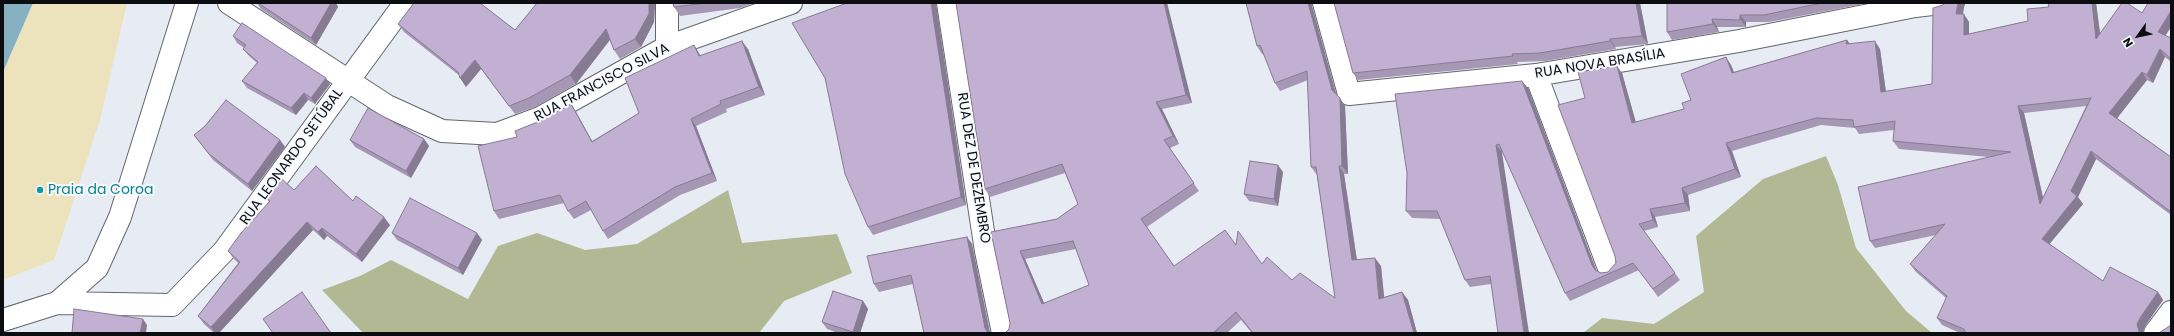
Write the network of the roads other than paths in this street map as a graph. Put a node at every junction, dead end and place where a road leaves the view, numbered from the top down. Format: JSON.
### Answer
{"nodes":[{"id":1,"x":187,"y":3,"type":"edge"},
{"id":2,"x":229,"y":3,"type":"edge"},
{"id":3,"x":406,"y":3,"type":"edge"},
{"id":4,"x":668,"y":3,"type":"edge"},
{"id":5,"x":791,"y":3,"type":"edge"},
{"id":6,"x":948,"y":3,"type":"edge"},
{"id":7,"x":1324,"y":3,"type":"edge"},
{"id":8,"x":1941,"y":3,"type":"edge"},
{"id":9,"x":667,"y":47,"type":"junction"},
{"id":10,"x":1536,"y":75,"type":"junction"},
{"id":11,"x":348,"y":80,"type":"junction"},
{"id":12,"x":1609,"y":268,"type":"edge"},
{"id":13,"x":57,"y":303,"type":"junction"},
{"id":14,"x":2171,"y":312,"type":"edge"},
{"id":15,"x":3,"y":320,"type":"edge"},
{"id":16,"x":1003,"y":333,"type":"edge"},
{"id":17,"x":2155,"y":333,"type":"edge"}],
"edges":[{"from":1,"to":13,"type":"street"},
{"from":2,"to":11,"type":"street","name":"RUA FRANCISCO SILVA"},
{"from":3,"to":11,"type":"street","name":"RUA LEONARDO SETÚBAL"},
{"from":4,"to":9,"type":"street"},
{"from":5,"to":9,"type":"street","name":"RUA FRANCISCO SILVA"},
{"from":6,"to":16,"type":"street","name":"RUA DEZ DE DEZEMBRO"},
{"from":7,"to":10,"type":"street","name":"RUA NOVA BRASÍLIA"},
{"from":8,"to":10,"type":"street","name":"RUA NOVA BRASÍLIA"},
{"from":9,"to":11,"type":"street","name":"RUA FRANCISCO SILVA"},
{"from":10,"to":12,"type":"street"},
{"from":11,"to":13,"type":"street","name":"RUA LEONARDO SETÚBAL"},
{"from":13,"to":15,"type":"street"},
{"from":14,"to":17,"type":"street"}]}
